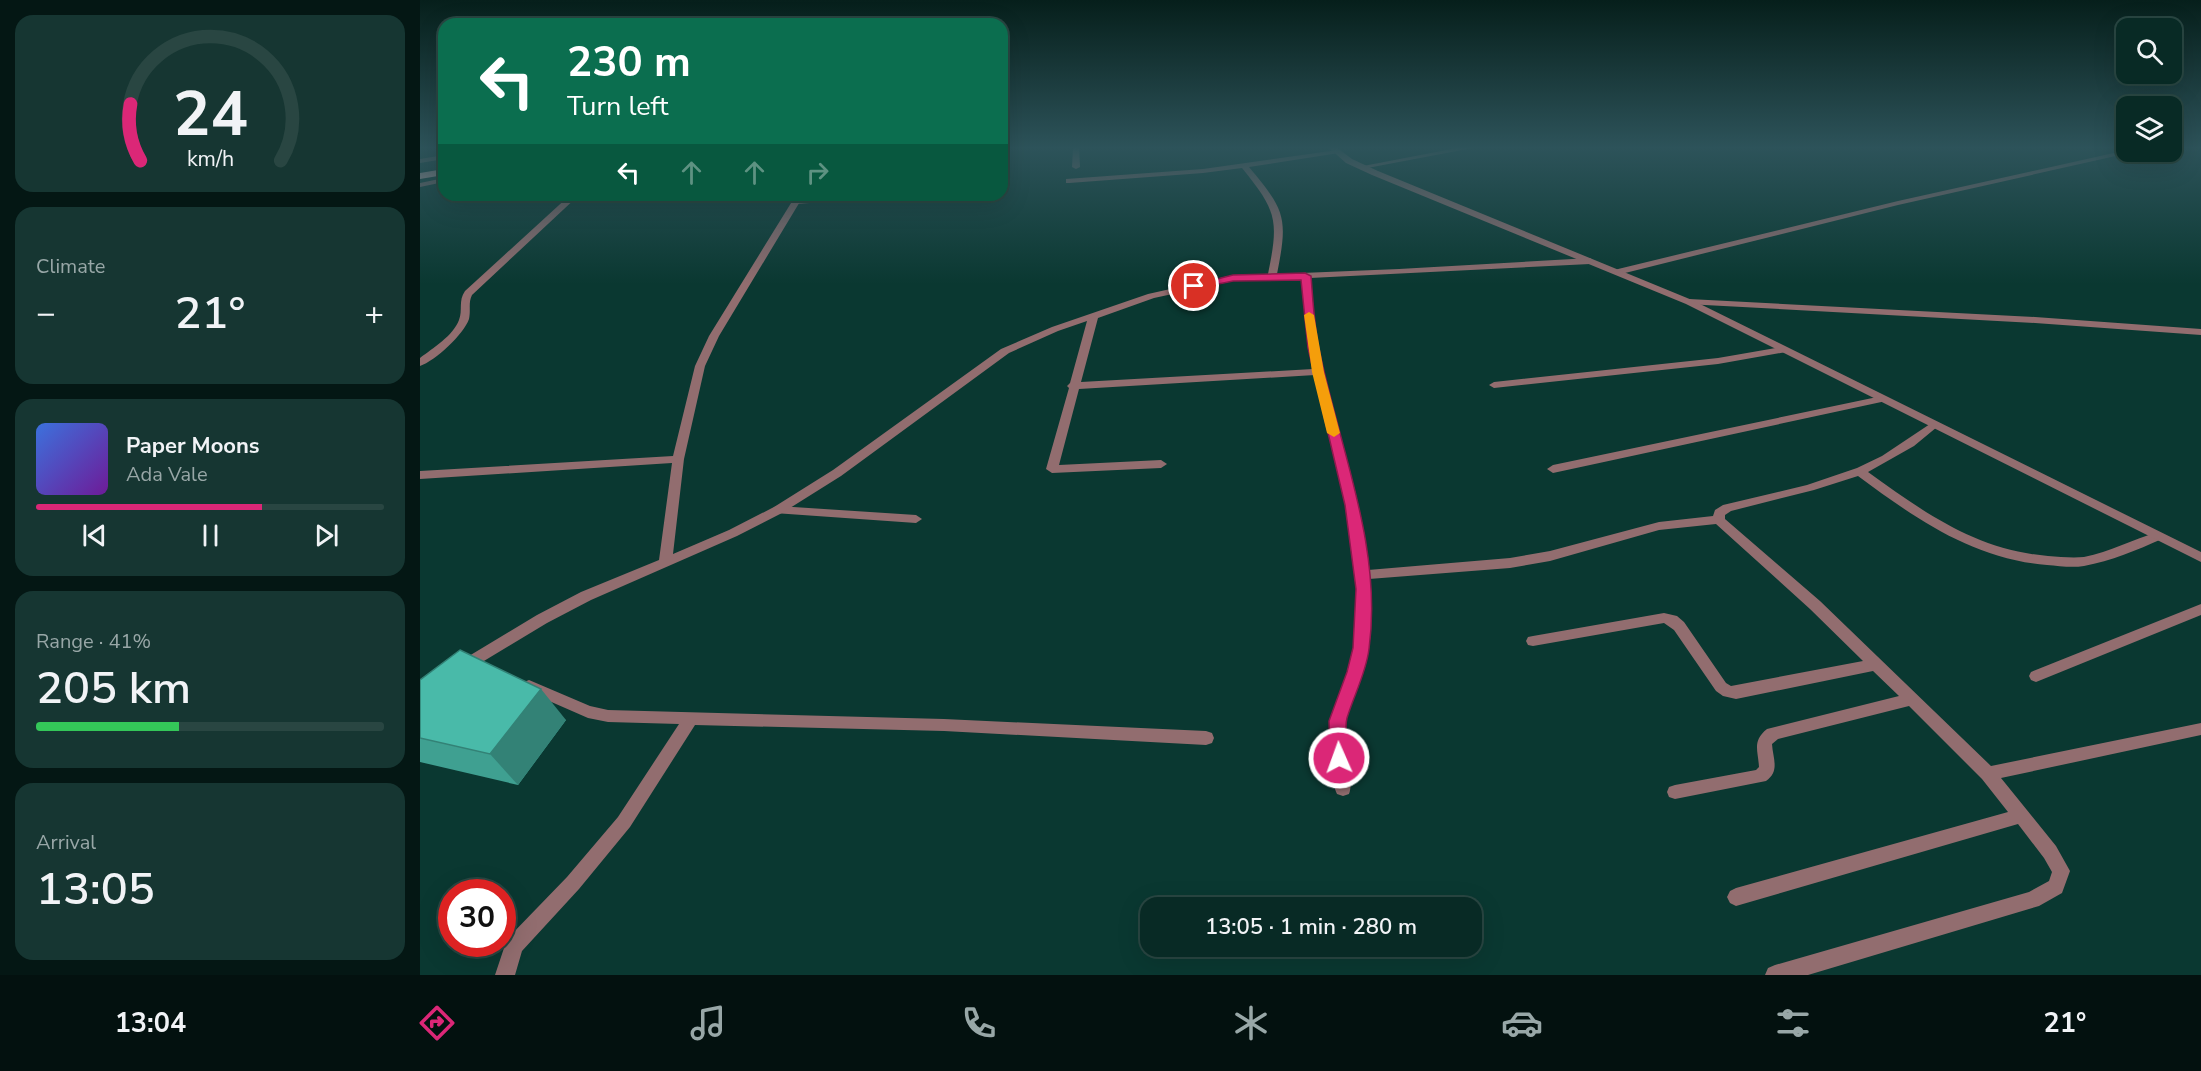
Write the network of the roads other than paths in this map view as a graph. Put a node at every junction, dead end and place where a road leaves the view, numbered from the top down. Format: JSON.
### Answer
{"nodes":[{"id":1,"x":1265,"y":192,"type":"edge"},
{"id":2,"x":1424,"y":192,"type":"edge"},
{"id":3,"x":1945,"y":192,"type":"edge"},
{"id":4,"x":568,"y":201,"type":"edge"},
{"id":5,"x":797,"y":201,"type":"edge"},
{"id":6,"x":1590,"y":261,"type":"junction"},
{"id":7,"x":1617,"y":272,"type":"junction"},
{"id":8,"x":1305,"y":276,"type":"junction"},
{"id":9,"x":1272,"y":277,"type":"junction"},
{"id":10,"x":1689,"y":302,"type":"junction"},
{"id":11,"x":1093,"y":317,"type":"junction"},
{"id":12,"x":2201,"y":332,"type":"edge"},
{"id":13,"x":1782,"y":350,"type":"junction"},
{"id":14,"x":420,"y":363,"type":"edge"},
{"id":15,"x":1318,"y":372,"type":"junction"},
{"id":16,"x":1494,"y":385,"type":"dead end"},
{"id":17,"x":1072,"y":386,"type":"junction"},
{"id":18,"x":1882,"y":399,"type":"junction"},
{"id":19,"x":1933,"y":425,"type":"junction"},
{"id":20,"x":678,"y":459,"type":"junction"},
{"id":21,"x":1161,"y":464,"type":"dead end"},
{"id":22,"x":1553,"y":469,"type":"dead end"},
{"id":23,"x":1862,"y":472,"type":"junction"},
{"id":24,"x":420,"y":475,"type":"edge"},
{"id":25,"x":778,"y":510,"type":"junction"},
{"id":26,"x":916,"y":519,"type":"dead end"},
{"id":27,"x":1719,"y":520,"type":"junction"},
{"id":28,"x":2158,"y":536,"type":"junction"},
{"id":29,"x":2198,"y":553,"type":"edge"},
{"id":30,"x":665,"y":562,"type":"junction"},
{"id":31,"x":1362,"y":575,"type":"junction"},
{"id":32,"x":2201,"y":609,"type":"edge"},
{"id":33,"x":1533,"y":641,"type":"dead end"},
{"id":34,"x":476,"y":658,"type":"junction"},
{"id":35,"x":1877,"y":664,"type":"junction"},
{"id":36,"x":495,"y":669,"type":"edge"},
{"id":37,"x":457,"y":670,"type":"edge"},
{"id":38,"x":2036,"y":676,"type":"dead end"},
{"id":39,"x":513,"y":679,"type":"edge"},
{"id":40,"x":1912,"y":699,"type":"junction"},
{"id":41,"x":690,"y":720,"type":"junction"},
{"id":42,"x":2201,"y":729,"type":"edge"},
{"id":43,"x":1206,"y":738,"type":"dead end"},
{"id":44,"x":1988,"y":774,"type":"junction"},
{"id":45,"x":1343,"y":789,"type":"dead end"},
{"id":46,"x":1675,"y":792,"type":"dead end"},
{"id":47,"x":2021,"y":816,"type":"junction"},
{"id":48,"x":1736,"y":897,"type":"dead end"},
{"id":49,"x":504,"y":975,"type":"edge"},
{"id":50,"x":1775,"y":975,"type":"edge"}],
"edges":[{"from":1,"to":9,"type":"street"},
{"from":2,"to":6,"type":"street"},
{"from":3,"to":7,"type":"street"},
{"from":4,"to":14,"type":"street"},
{"from":5,"to":20,"type":"street"},
{"from":6,"to":7,"type":"street"},
{"from":6,"to":8,"type":"street"},
{"from":7,"to":10,"type":"street"},
{"from":8,"to":9,"type":"street"},
{"from":8,"to":15,"type":"street"},
{"from":9,"to":11,"type":"street"},
{"from":10,"to":12,"type":"street"},
{"from":10,"to":13,"type":"street"},
{"from":11,"to":17,"type":"street"},
{"from":11,"to":25,"type":"street"},
{"from":13,"to":16,"type":"street"},
{"from":13,"to":18,"type":"street"},
{"from":15,"to":17,"type":"street"},
{"from":15,"to":31,"type":"street"},
{"from":17,"to":21,"type":"street"},
{"from":18,"to":19,"type":"street"},
{"from":18,"to":22,"type":"street"},
{"from":19,"to":23,"type":"street"},
{"from":19,"to":28,"type":"street"},
{"from":20,"to":24,"type":"street"},
{"from":20,"to":30,"type":"street"},
{"from":23,"to":27,"type":"street"},
{"from":23,"to":28,"type":"street"},
{"from":25,"to":26,"type":"street"},
{"from":25,"to":30,"type":"street"},
{"from":27,"to":31,"type":"street"},
{"from":27,"to":35,"type":"street"},
{"from":28,"to":29,"type":"street"},
{"from":30,"to":34,"type":"street"},
{"from":31,"to":45,"type":"street"},
{"from":32,"to":38,"type":"street"},
{"from":33,"to":35,"type":"street"},
{"from":34,"to":36,"type":"street"},
{"from":34,"to":37,"type":"street"},
{"from":35,"to":40,"type":"street"},
{"from":39,"to":41,"type":"street"},
{"from":40,"to":44,"type":"street"},
{"from":40,"to":46,"type":"street"},
{"from":41,"to":43,"type":"street"},
{"from":41,"to":49,"type":"street"},
{"from":42,"to":44,"type":"street"},
{"from":44,"to":47,"type":"street"},
{"from":47,"to":48,"type":"street"},
{"from":47,"to":50,"type":"street"}]}
